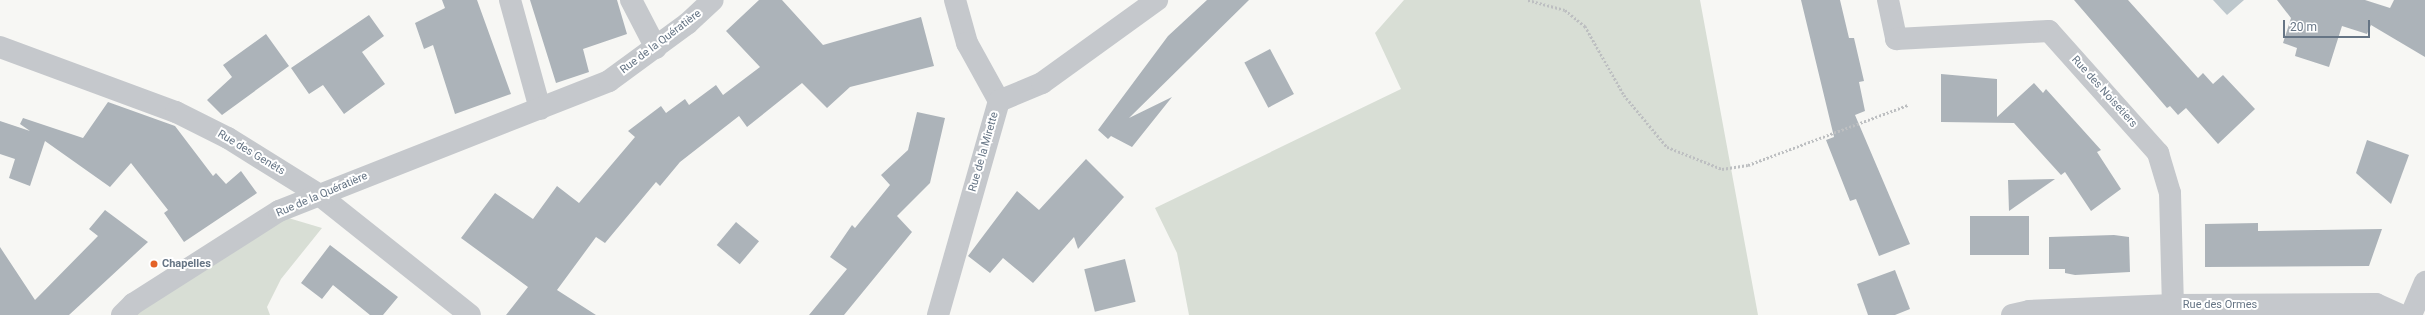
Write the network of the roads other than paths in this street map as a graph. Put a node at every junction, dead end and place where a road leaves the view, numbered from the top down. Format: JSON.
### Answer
{"nodes":[{"id":1,"x":510,"y":0,"type":"edge"},
{"id":2,"x":631,"y":0,"type":"edge"},
{"id":3,"x":713,"y":0,"type":"edge"},
{"id":4,"x":955,"y":0,"type":"edge"},
{"id":5,"x":1157,"y":0,"type":"edge"},
{"id":6,"x":1888,"y":0,"type":"edge"},
{"id":7,"x":0,"y":47,"type":"edge"},
{"id":8,"x":656,"y":48,"type":"junction"},
{"id":9,"x":999,"y":101,"type":"junction"},
{"id":10,"x":540,"y":109,"type":"junction"},
{"id":11,"x":318,"y":194,"type":"junction"},
{"id":12,"x":2425,"y":282,"type":"edge"},
{"id":13,"x":2173,"y":305,"type":"junction"},
{"id":14,"x":2425,"y":310,"type":"edge"},
{"id":15,"x":122,"y":315,"type":"edge"},
{"id":16,"x":470,"y":315,"type":"edge"},
{"id":17,"x":938,"y":315,"type":"edge"},
{"id":18,"x":2012,"y":315,"type":"edge"},
{"id":19,"x":2401,"y":315,"type":"edge"},
{"id":20,"x":2411,"y":315,"type":"edge"},
{"id":21,"x":2416,"y":315,"type":"edge"}],
"edges":[{"from":1,"to":10,"type":"street"},
{"from":2,"to":8,"type":"street"},
{"from":3,"to":8,"type":"street","name":"Rue de la Quératière"},
{"from":4,"to":9,"type":"street"},
{"from":5,"to":9,"type":"street","name":"Rue de la Mirette"},
{"from":6,"to":13,"type":"street","name":"Rue des Noisetiers"},
{"from":7,"to":11,"type":"street","name":"Rue des Genêts"},
{"from":8,"to":10,"type":"street","name":"Rue de la Quératière"},
{"from":9,"to":17,"type":"street","name":"Rue de la Mirette"},
{"from":10,"to":11,"type":"street","name":"Rue de la Quératière"},
{"from":11,"to":15,"type":"street","name":"Rue de la Quératière"},
{"from":11,"to":16,"type":"street","name":"Rue des Genêts"},
{"from":12,"to":20,"type":"street"},
{"from":13,"to":18,"type":"street","name":"Rue des Ormes"},
{"from":13,"to":19,"type":"street","name":"Rue des Ormes"},
{"from":14,"to":21,"type":"street"}]}
